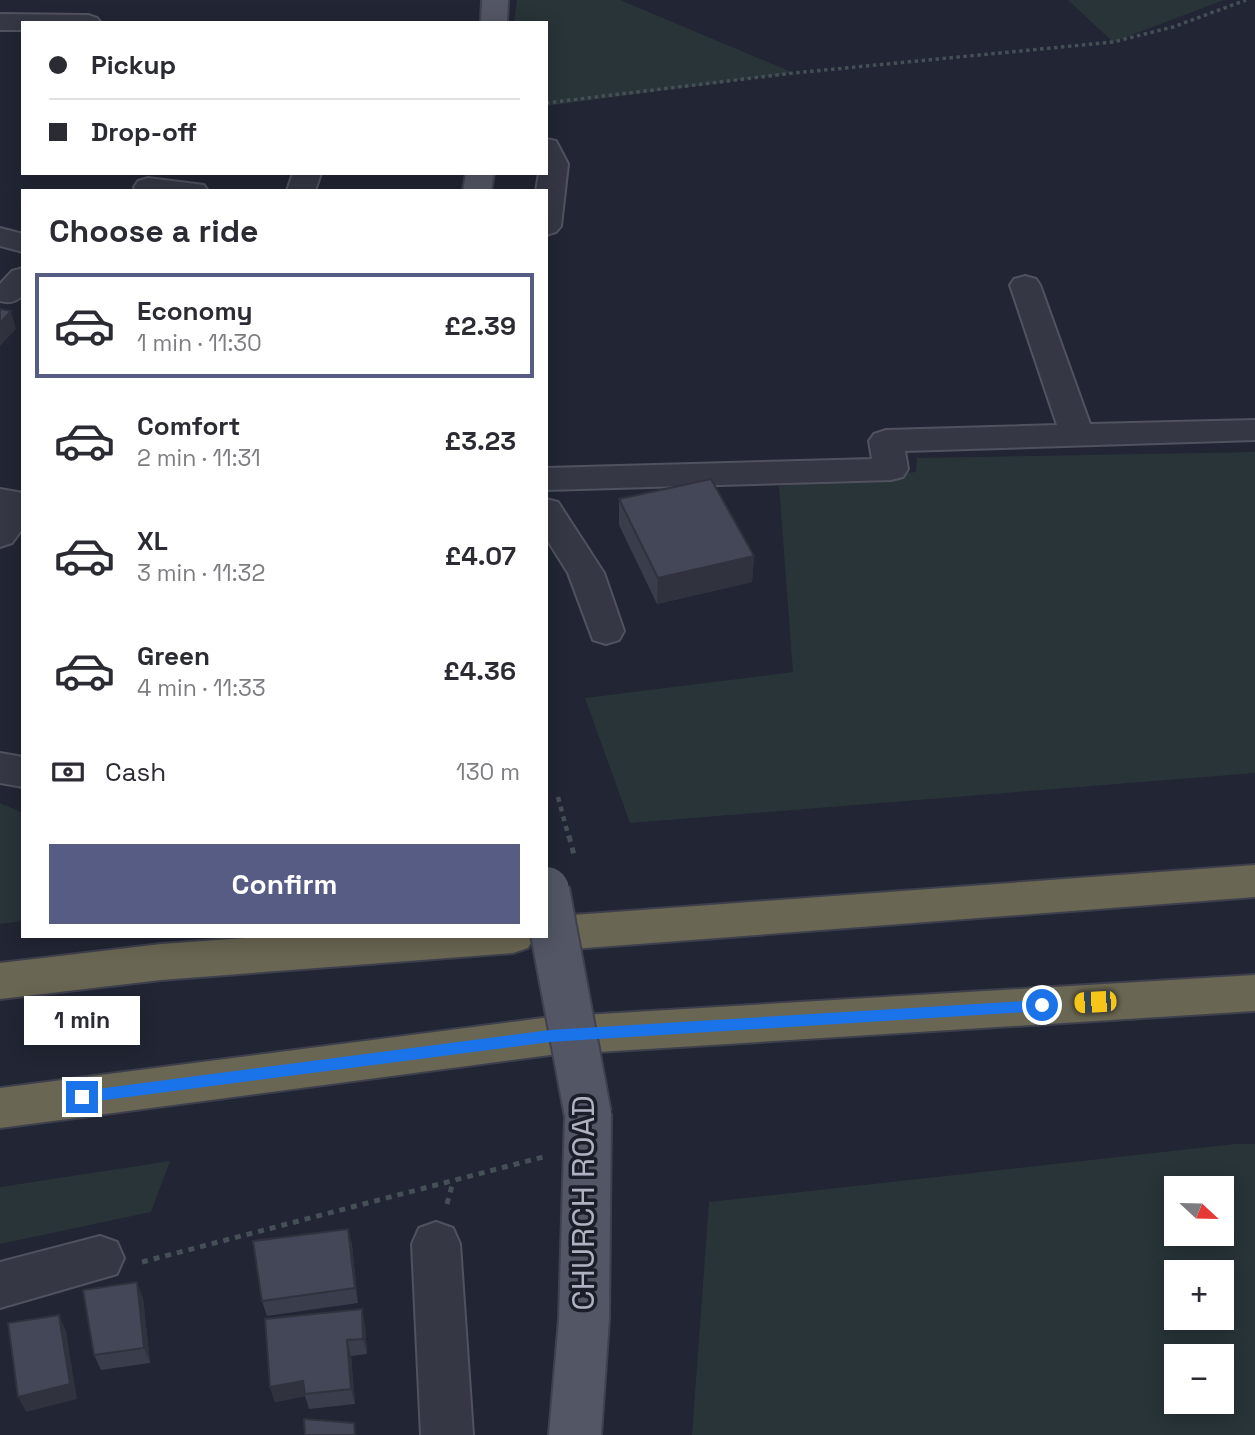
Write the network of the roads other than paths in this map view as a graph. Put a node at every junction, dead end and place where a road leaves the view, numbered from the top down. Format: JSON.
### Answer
{"nodes":[{"id":1,"x":495,"y":0,"type":"edge"},
{"id":2,"x":494,"y":21,"type":"edge"},
{"id":3,"x":0,"y":22,"type":"edge"},
{"id":4,"x":21,"y":22,"type":"edge"},
{"id":5,"x":548,"y":151,"type":"edge"},
{"id":6,"x":144,"y":184,"type":"edge"},
{"id":7,"x":180,"y":189,"type":"edge"},
{"id":8,"x":548,"y":210,"type":"edge"},
{"id":9,"x":0,"y":237,"type":"edge"},
{"id":10,"x":21,"y":242,"type":"edge"},
{"id":11,"x":1025,"y":285,"type":"dead end"},
{"id":12,"x":1255,"y":430,"type":"edge"},
{"id":13,"x":1077,"y":435,"type":"junction"},
{"id":14,"x":548,"y":479,"type":"edge"},
{"id":15,"x":0,"y":500,"type":"edge"},
{"id":16,"x":548,"y":513,"type":"edge"},
{"id":17,"x":0,"y":535,"type":"edge"},
{"id":18,"x":606,"y":631,"type":"dead end"},
{"id":19,"x":0,"y":768,"type":"edge"},
{"id":20,"x":21,"y":772,"type":"edge"},
{"id":21,"x":1255,"y":881,"type":"edge"},
{"id":22,"x":548,"y":901,"type":"edge"},
{"id":23,"x":548,"y":934,"type":"edge"},
{"id":24,"x":486,"y":938,"type":"edge"},
{"id":25,"x":0,"y":981,"type":"edge"},
{"id":26,"x":1255,"y":993,"type":"edge"},
{"id":27,"x":0,"y":1108,"type":"edge"},
{"id":28,"x":436,"y":1244,"type":"dead end"},
{"id":29,"x":100,"y":1258,"type":"road end"},
{"id":30,"x":0,"y":1285,"type":"edge"},
{"id":31,"x":447,"y":1435,"type":"edge"},
{"id":32,"x":575,"y":1435,"type":"edge"}],
"edges":[{"from":1,"to":2,"type":"main road"},
{"from":3,"to":4,"type":"street"},
{"from":5,"to":8,"type":"street"},
{"from":6,"to":7,"type":"street"},
{"from":9,"to":10,"type":"street"},
{"from":11,"to":13,"type":"street"},
{"from":12,"to":13,"type":"street"},
{"from":13,"to":14,"type":"street"},
{"from":15,"to":17,"type":"street"},
{"from":16,"to":18,"type":"street"},
{"from":19,"to":20,"type":"street"},
{"from":21,"to":23,"type":"highway"},
{"from":22,"to":32,"type":"main road","name":"CHURCH ROAD","bridge":true},
{"from":24,"to":25,"type":"highway"},
{"from":26,"to":27,"type":"highway"},
{"from":28,"to":31,"type":"street"},
{"from":29,"to":30,"type":"street"}]}
